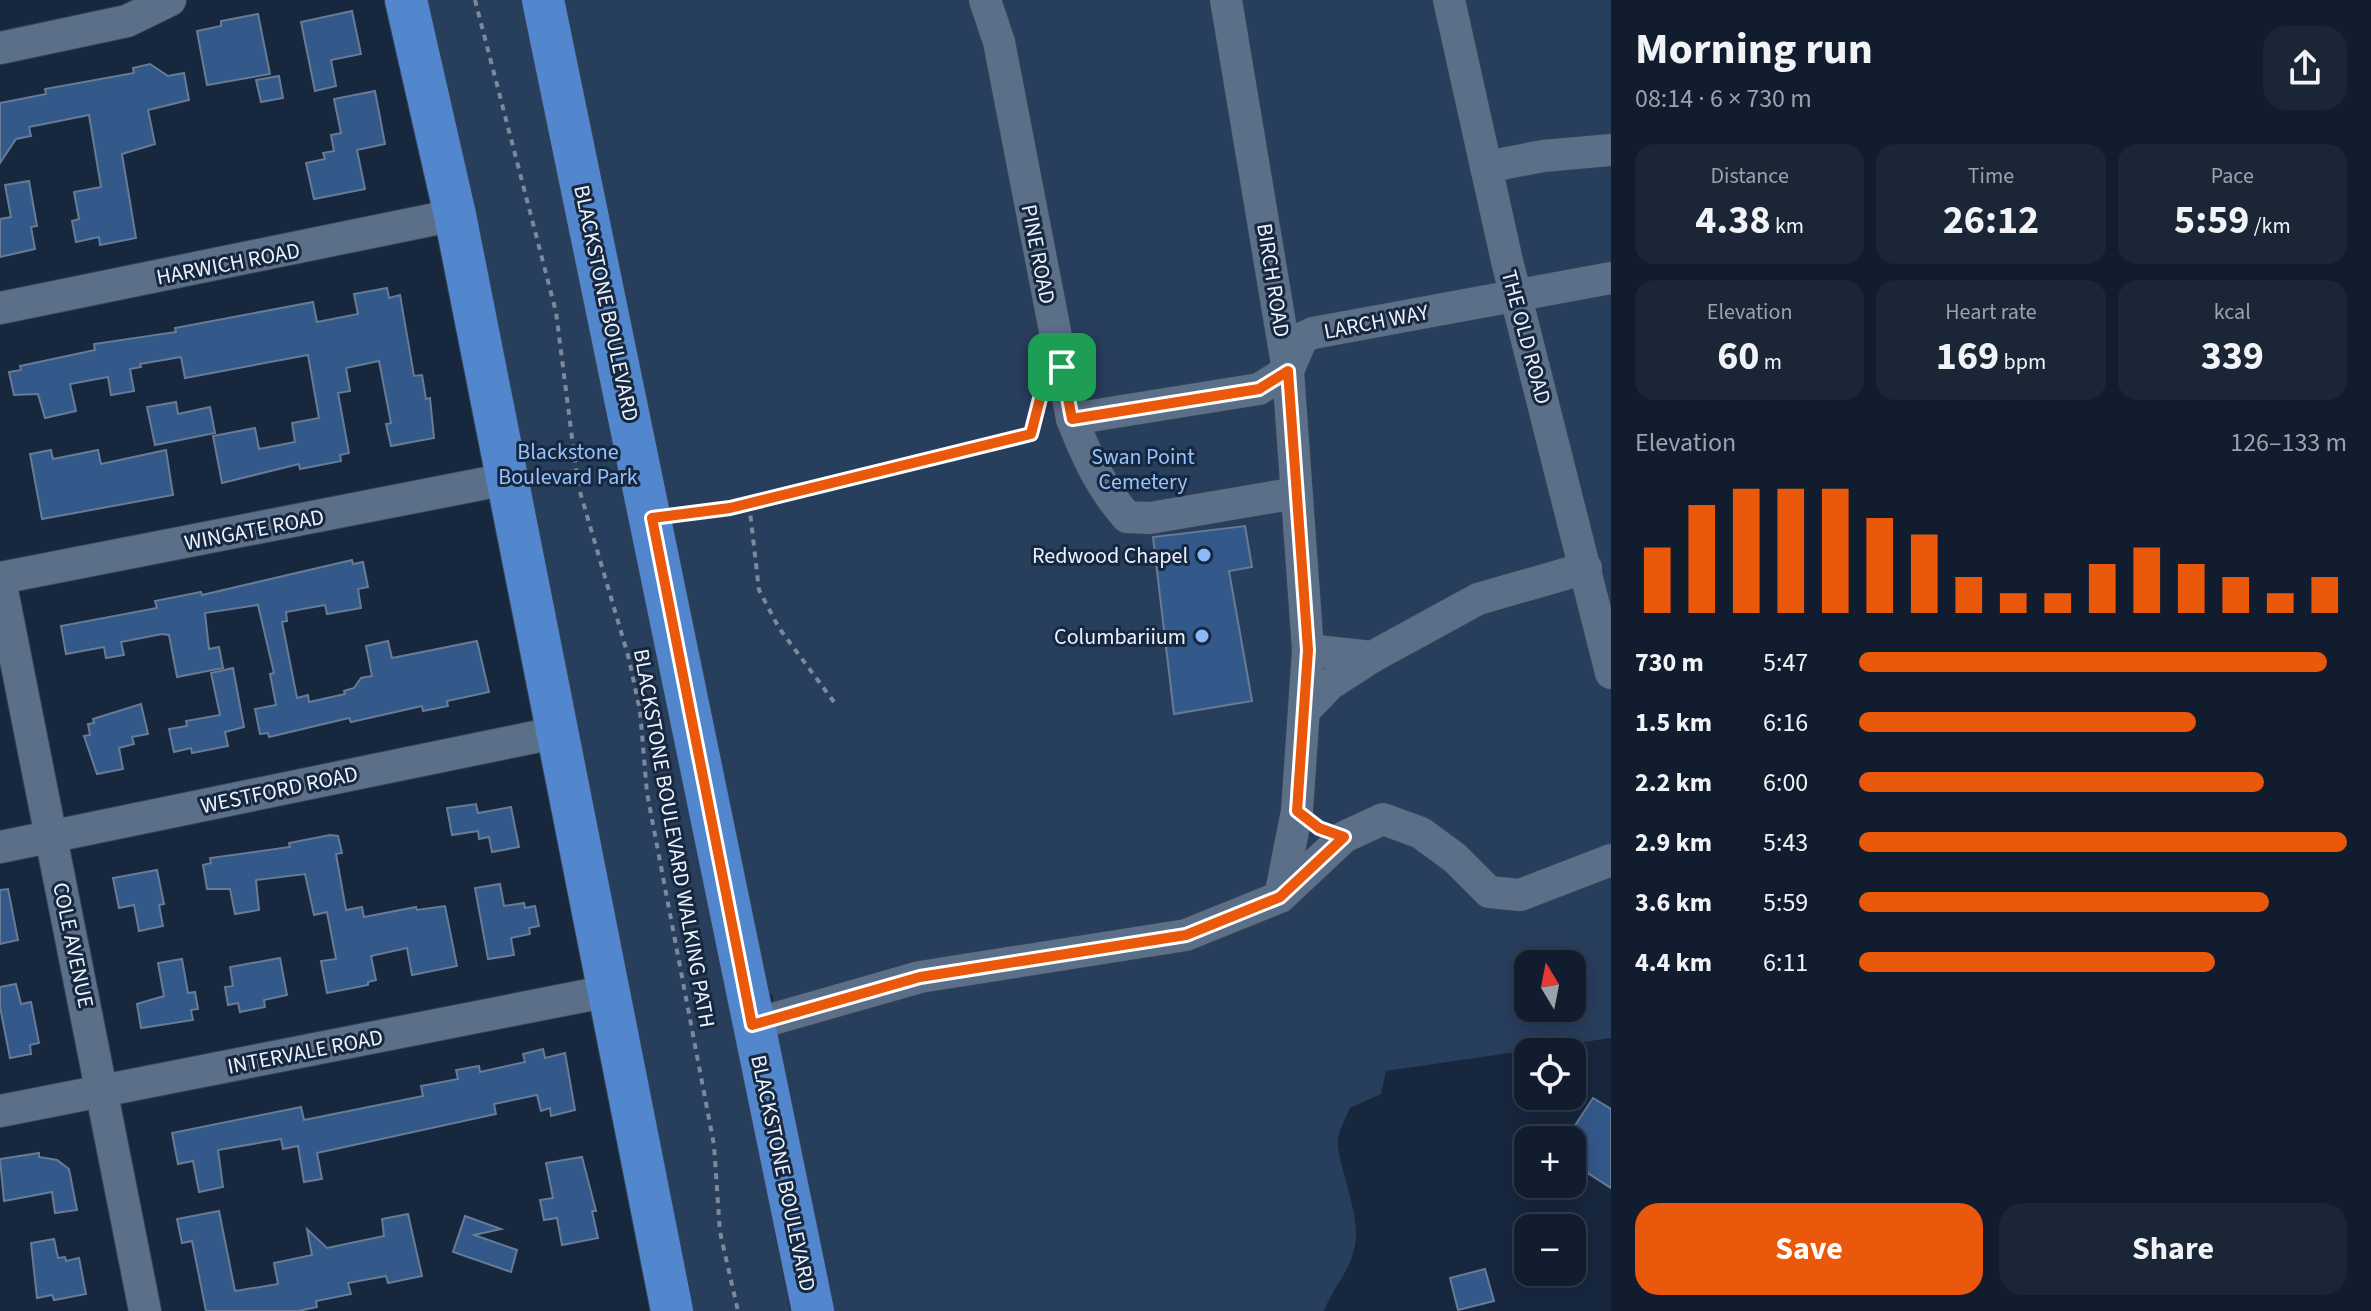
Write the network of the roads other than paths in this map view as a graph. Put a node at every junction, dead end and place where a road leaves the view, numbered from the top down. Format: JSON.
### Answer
{"nodes":[{"id":1,"x":170,"y":0,"type":"edge"},
{"id":2,"x":406,"y":0,"type":"edge"},
{"id":3,"x":543,"y":0,"type":"edge"},
{"id":4,"x":985,"y":0,"type":"edge"},
{"id":5,"x":1226,"y":0,"type":"edge"},
{"id":6,"x":1449,"y":0,"type":"edge"},
{"id":7,"x":0,"y":48,"type":"edge"},
{"id":8,"x":1611,"y":150,"type":"edge"},
{"id":9,"x":1486,"y":167,"type":"junction"},
{"id":10,"x":455,"y":215,"type":"junction"},
{"id":11,"x":1611,"y":278,"type":"edge"},
{"id":12,"x":1516,"y":295,"type":"junction"},
{"id":13,"x":0,"y":308,"type":"edge"},
{"id":14,"x":1288,"y":371,"type":"junction"},
{"id":15,"x":1072,"y":419,"type":"junction"},
{"id":16,"x":507,"y":479,"type":"junction"},
{"id":17,"x":1296,"y":493,"type":"junction"},
{"id":18,"x":1586,"y":568,"type":"junction"},
{"id":19,"x":0,"y":579,"type":"edge"},
{"id":20,"x":1308,"y":650,"type":"junction"},
{"id":21,"x":1372,"y":657,"type":"junction"},
{"id":22,"x":1611,"y":673,"type":"edge"},
{"id":23,"x":1306,"y":709,"type":"junction"},
{"id":24,"x":559,"y":732,"type":"junction"},
{"id":25,"x":1297,"y":811,"type":"junction"},
{"id":26,"x":52,"y":836,"type":"junction"},
{"id":27,"x":1344,"y":837,"type":"junction"},
{"id":28,"x":0,"y":847,"type":"edge"},
{"id":29,"x":1611,"y":860,"type":"edge"},
{"id":30,"x":1280,"y":897,"type":"junction"},
{"id":31,"x":609,"y":991,"type":"junction"},
{"id":32,"x":752,"y":1025,"type":"junction"},
{"id":33,"x":104,"y":1091,"type":"junction"},
{"id":34,"x":0,"y":1111,"type":"edge"},
{"id":35,"x":145,"y":1311,"type":"edge"},
{"id":36,"x":672,"y":1311,"type":"edge"},
{"id":37,"x":813,"y":1311,"type":"edge"}],
"edges":[{"from":1,"to":7,"type":"street"},
{"from":2,"to":10,"type":"main road"},
{"from":3,"to":32,"type":"main road","name":"BLACKSTONE BOULEVARD"},
{"from":4,"to":15,"type":"street","name":"PINE ROAD"},
{"from":5,"to":14,"type":"street","name":"BIRCH ROAD"},
{"from":6,"to":9,"type":"street","name":"THE OLD ROAD"},
{"from":8,"to":9,"type":"street"},
{"from":9,"to":12,"type":"street","name":"THE OLD ROAD"},
{"from":10,"to":13,"type":"street","name":"HARWICH ROAD"},
{"from":10,"to":16,"type":"main road"},
{"from":11,"to":12,"type":"street","name":"LARCH WAY"},
{"from":12,"to":14,"type":"street","name":"LARCH WAY"},
{"from":12,"to":18,"type":"street","name":"THE OLD ROAD"},
{"from":14,"to":15,"type":"street"},
{"from":14,"to":17,"type":"street","name":"BIRCH ROAD"},
{"from":15,"to":17,"type":"street","name":"PINE ROAD"},
{"from":16,"to":19,"type":"street","name":"WINGATE ROAD"},
{"from":16,"to":24,"type":"main road"},
{"from":17,"to":20,"type":"street","name":"BIRCH ROAD"},
{"from":18,"to":21,"type":"street"},
{"from":18,"to":22,"type":"street","name":"THE OLD ROAD"},
{"from":19,"to":26,"type":"street","name":"COLE AVENUE"},
{"from":20,"to":21,"type":"street"},
{"from":20,"to":23,"type":"street","name":"BIRCH ROAD"},
{"from":21,"to":23,"type":"street"},
{"from":23,"to":25,"type":"street","name":"BIRCH ROAD"},
{"from":24,"to":26,"type":"street","name":"WESTFORD ROAD"},
{"from":24,"to":31,"type":"main road"},
{"from":25,"to":27,"type":"street"},
{"from":25,"to":30,"type":"street","name":"BIRCH ROAD"},
{"from":26,"to":28,"type":"street","name":"WESTFORD ROAD"},
{"from":26,"to":33,"type":"street","name":"COLE AVENUE"},
{"from":27,"to":29,"type":"street"},
{"from":27,"to":30,"type":"street"},
{"from":30,"to":32,"type":"street"},
{"from":31,"to":33,"type":"street","name":"INTERVALE ROAD"},
{"from":31,"to":36,"type":"main road"},
{"from":32,"to":37,"type":"main road","name":"BLACKSTONE BOULEVARD"},
{"from":33,"to":34,"type":"street","name":"INTERVALE ROAD"},
{"from":33,"to":35,"type":"street","name":"COLE AVENUE"}]}
